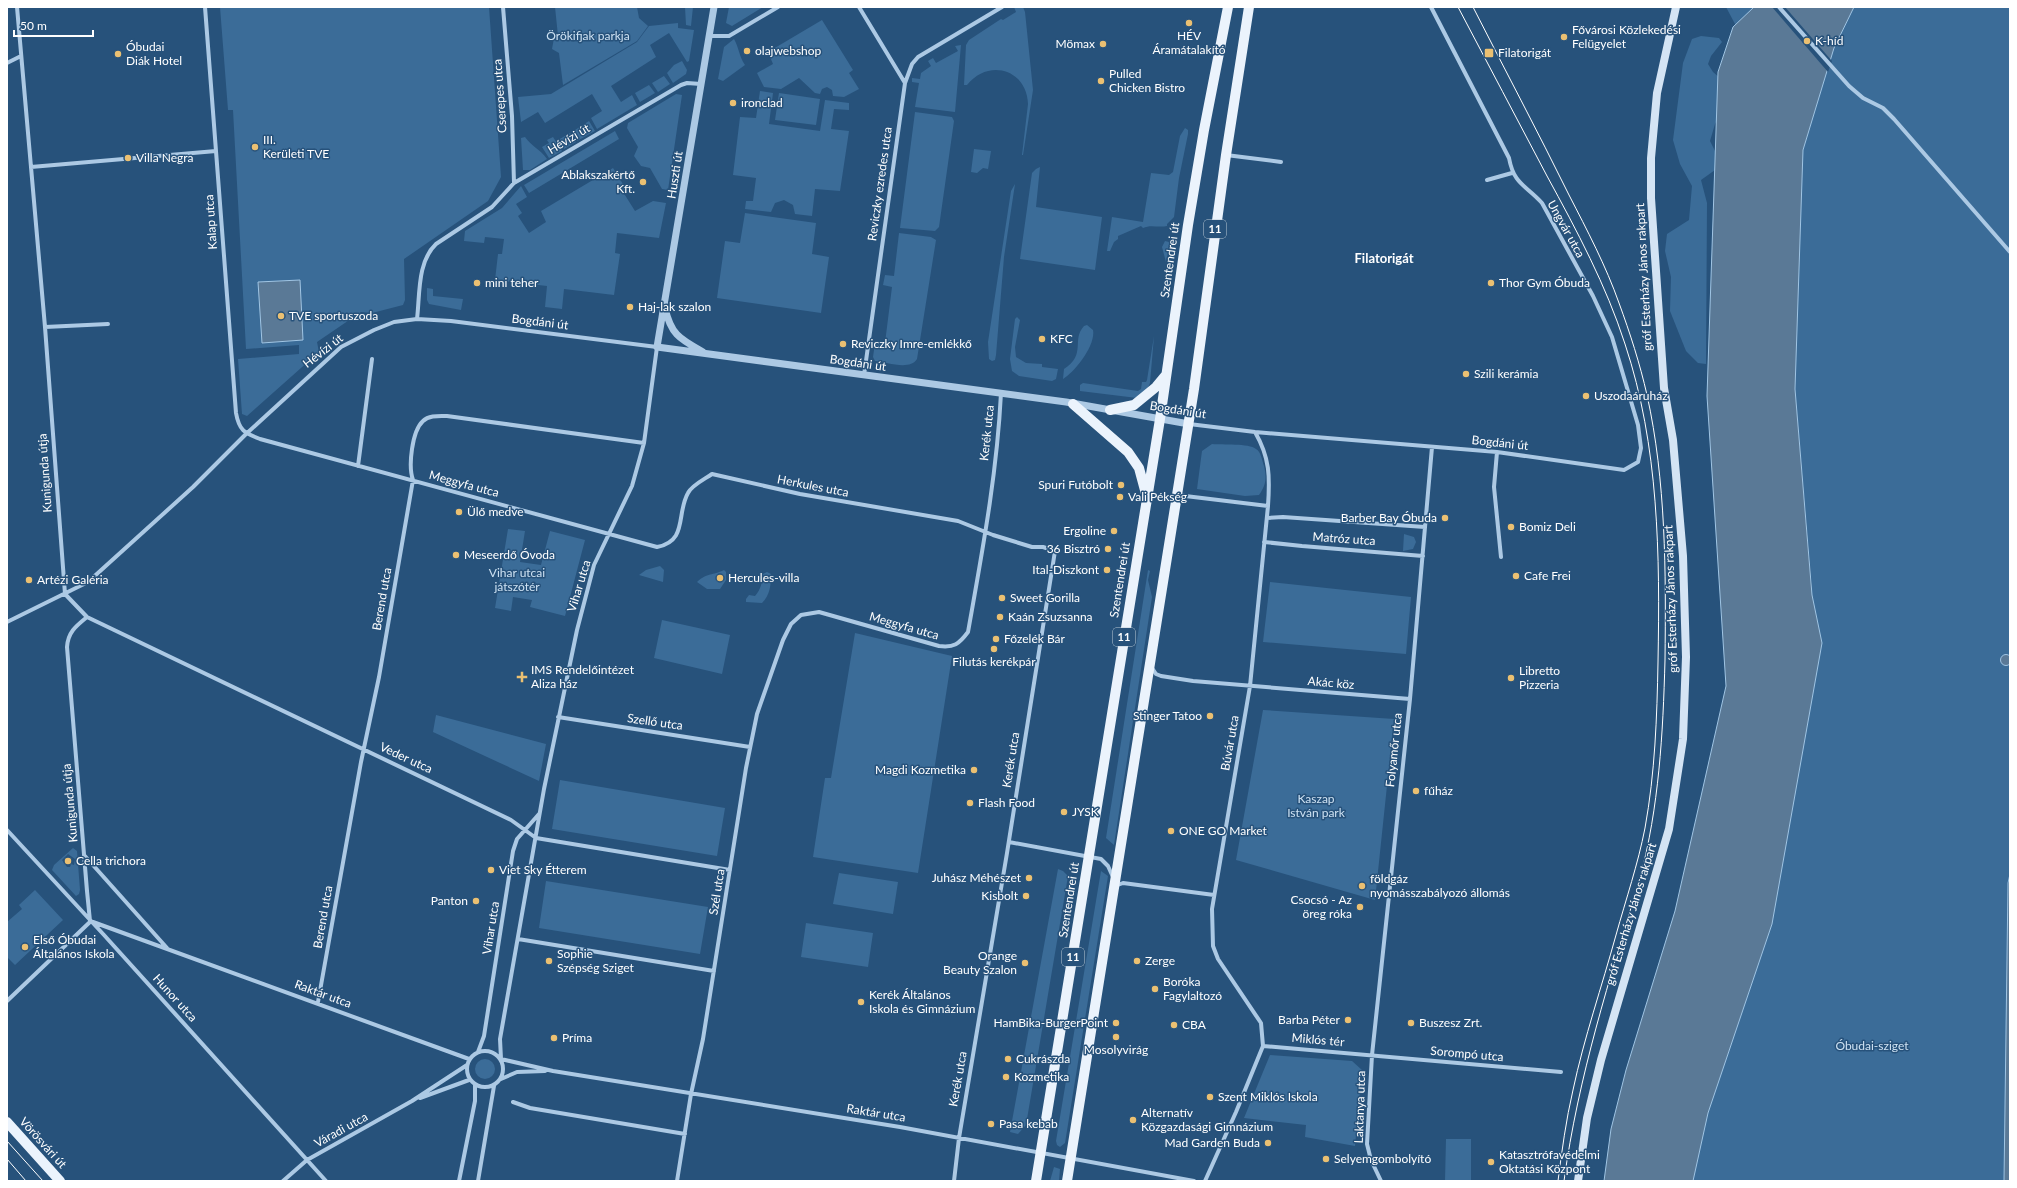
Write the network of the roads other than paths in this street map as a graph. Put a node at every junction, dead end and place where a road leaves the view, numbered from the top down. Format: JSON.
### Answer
{"nodes":[{"id":1,"x":17,"y":7,"type":"edge"},
{"id":2,"x":205,"y":7,"type":"edge"},
{"id":3,"x":503,"y":7,"type":"edge"},
{"id":4,"x":714,"y":7,"type":"edge"},
{"id":5,"x":778,"y":7,"type":"edge"},
{"id":6,"x":859,"y":7,"type":"edge"},
{"id":7,"x":1002,"y":7,"type":"edge"},
{"id":8,"x":1228,"y":7,"type":"edge"},
{"id":9,"x":1249,"y":7,"type":"edge"},
{"id":10,"x":1431,"y":7,"type":"edge"},
{"id":11,"x":1676,"y":7,"type":"edge"},
{"id":12,"x":1779,"y":7,"type":"edge"},
{"id":13,"x":709,"y":36,"type":"junction"},
{"id":14,"x":21,"y":56,"type":"junction"},
{"id":15,"x":7,"y":63,"type":"edge"},
{"id":16,"x":905,"y":83,"type":"junction"},
{"id":17,"x":701,"y":84,"type":"junction"},
{"id":18,"x":216,"y":151,"type":"junction"},
{"id":19,"x":1226,"y":155,"type":"junction"},
{"id":20,"x":1281,"y":162,"type":"dead end"},
{"id":21,"x":31,"y":167,"type":"junction"},
{"id":22,"x":1512,"y":172,"type":"junction"},
{"id":23,"x":1487,"y":180,"type":"dead end"},
{"id":24,"x":514,"y":184,"type":"junction"},
{"id":25,"x":2010,"y":252,"type":"edge"},
{"id":26,"x":664,"y":302,"type":"junction"},
{"id":27,"x":417,"y":319,"type":"junction"},
{"id":28,"x":108,"y":324,"type":"dead end"},
{"id":29,"x":45,"y":327,"type":"junction"},
{"id":30,"x":657,"y":347,"type":"junction"},
{"id":31,"x":707,"y":354,"type":"junction"},
{"id":32,"x":372,"y":359,"type":"dead end"},
{"id":33,"x":864,"y":375,"type":"junction"},
{"id":34,"x":1166,"y":376,"type":"junction"},
{"id":35,"x":1001,"y":394,"type":"junction"},
{"id":36,"x":1073,"y":404,"type":"junction"},
{"id":37,"x":1110,"y":410,"type":"junction"},
{"id":38,"x":1160,"y":419,"type":"junction"},
{"id":39,"x":1189,"y":424,"type":"junction"},
{"id":40,"x":1255,"y":432,"type":"junction"},
{"id":41,"x":246,"y":434,"type":"junction"},
{"id":42,"x":644,"y":443,"type":"junction"},
{"id":43,"x":1432,"y":447,"type":"junction"},
{"id":44,"x":1497,"y":452,"type":"junction"},
{"id":45,"x":1641,"y":454,"type":"joint"},
{"id":46,"x":358,"y":466,"type":"junction"},
{"id":47,"x":413,"y":480,"type":"junction"},
{"id":48,"x":1177,"y":495,"type":"junction"},
{"id":49,"x":1147,"y":496,"type":"junction"},
{"id":50,"x":1268,"y":506,"type":"junction"},
{"id":51,"x":1267,"y":518,"type":"junction"},
{"id":52,"x":1425,"y":527,"type":"junction"},
{"id":53,"x":985,"y":532,"type":"junction"},
{"id":54,"x":610,"y":534,"type":"junction"},
{"id":55,"x":676,"y":538,"type":"joint"},
{"id":56,"x":1264,"y":542,"type":"junction"},
{"id":57,"x":1422,"y":556,"type":"junction"},
{"id":58,"x":1501,"y":557,"type":"dead end"},
{"id":59,"x":64,"y":594,"type":"junction"},
{"id":60,"x":801,"y":615,"type":"joint"},
{"id":61,"x":87,"y":617,"type":"junction"},
{"id":62,"x":7,"y":622,"type":"edge"},
{"id":63,"x":1150,"y":658,"type":"junction"},
{"id":64,"x":1250,"y":686,"type":"junction"},
{"id":65,"x":1410,"y":699,"type":"junction"},
{"id":66,"x":558,"y":718,"type":"junction"},
{"id":67,"x":750,"y":747,"type":"junction"},
{"id":68,"x":363,"y":749,"type":"junction"},
{"id":69,"x":539,"y":814,"type":"junction"},
{"id":70,"x":525,"y":829,"type":"junction"},
{"id":71,"x":7,"y":830,"type":"edge"},
{"id":72,"x":536,"y":838,"type":"junction"},
{"id":73,"x":1009,"y":842,"type":"junction"},
{"id":74,"x":84,"y":854,"type":"junction"},
{"id":75,"x":1089,"y":856,"type":"junction"},
{"id":76,"x":730,"y":870,"type":"junction"},
{"id":77,"x":1113,"y":890,"type":"junction"},
{"id":78,"x":1214,"y":895,"type":"junction"},
{"id":79,"x":91,"y":921,"type":"junction"},
{"id":80,"x":518,"y":939,"type":"junction"},
{"id":81,"x":168,"y":949,"type":"junction"},
{"id":82,"x":714,"y":971,"type":"junction"},
{"id":83,"x":7,"y":1001,"type":"edge"},
{"id":84,"x":318,"y":1002,"type":"junction"},
{"id":85,"x":1263,"y":1046,"type":"junction"},
{"id":86,"x":478,"y":1052,"type":"junction"},
{"id":87,"x":1372,"y":1055,"type":"junction"},
{"id":88,"x":469,"y":1059,"type":"junction"},
{"id":89,"x":501,"y":1059,"type":"junction"},
{"id":90,"x":467,"y":1065,"type":"junction"},
{"id":91,"x":553,"y":1071,"type":"junction"},
{"id":92,"x":1561,"y":1072,"type":"dead end"},
{"id":93,"x":501,"y":1079,"type":"junction"},
{"id":94,"x":469,"y":1080,"type":"junction"},
{"id":95,"x":475,"y":1085,"type":"junction"},
{"id":96,"x":494,"y":1086,"type":"junction"},
{"id":97,"x":691,"y":1094,"type":"junction"},
{"id":98,"x":412,"y":1102,"type":"junction"},
{"id":99,"x":513,"y":1102,"type":"dead end"},
{"id":100,"x":7,"y":1122,"type":"edge"},
{"id":101,"x":685,"y":1134,"type":"junction"},
{"id":102,"x":959,"y":1138,"type":"junction"},
{"id":103,"x":1040,"y":1153,"type":"junction"},
{"id":104,"x":1070,"y":1158,"type":"junction"},
{"id":105,"x":307,"y":1160,"type":"junction"},
{"id":106,"x":60,"y":1181,"type":"edge"},
{"id":107,"x":283,"y":1181,"type":"edge"},
{"id":108,"x":326,"y":1181,"type":"edge"},
{"id":109,"x":459,"y":1181,"type":"edge"},
{"id":110,"x":478,"y":1181,"type":"edge"},
{"id":111,"x":677,"y":1181,"type":"edge"},
{"id":112,"x":954,"y":1181,"type":"edge"},
{"id":113,"x":1036,"y":1181,"type":"edge"},
{"id":114,"x":1067,"y":1181,"type":"edge"},
{"id":115,"x":1194,"y":1181,"type":"edge"},
{"id":116,"x":1205,"y":1181,"type":"edge"},
{"id":117,"x":1381,"y":1181,"type":"edge"},
{"id":118,"x":1578,"y":1181,"type":"edge"}],
"edges":[{"from":1,"to":14,"type":"street","name":"Kunigunda útja"},
{"from":2,"to":18,"type":"street","name":"Kalap utca"},
{"from":3,"to":24,"type":"street","name":"Cserepes utca"},
{"from":4,"to":13,"type":"street","name":"Huszti út"},
{"from":5,"to":13,"type":"street"},
{"from":6,"to":16,"type":"street"},
{"from":7,"to":16,"type":"street","name":"Reviczky ezredes utca"},
{"from":8,"to":34,"type":"main road","name":"Szentendrei út","number":"11"},
{"from":9,"to":19,"type":"main road","number":"11"},
{"from":10,"to":22,"type":"street","name":"Ungvár utca"},
{"from":11,"to":118,"type":"main road","name":"gróf Esterházy János rakpart"},
{"from":12,"to":25,"type":"street"},
{"from":13,"to":17,"type":"street","name":"Huszti út"},
{"from":14,"to":15,"type":"street"},
{"from":14,"to":21,"type":"street","name":"Kunigunda útja"},
{"from":16,"to":33,"type":"street","name":"Reviczky ezredes utca"},
{"from":17,"to":24,"type":"street","name":"Hévízi út"},
{"from":17,"to":26,"type":"street","name":"Huszti út"},
{"from":18,"to":21,"type":"street"},
{"from":18,"to":41,"type":"street","name":"Kalap utca"},
{"from":19,"to":20,"type":"street"},
{"from":19,"to":39,"type":"main road","number":"11"},
{"from":21,"to":29,"type":"street","name":"Kunigunda útja"},
{"from":22,"to":23,"type":"street"},
{"from":22,"to":45,"type":"street","name":"Ungvár utca"},
{"from":24,"to":27,"type":"street","name":"Hévízi út"},
{"from":26,"to":30,"type":"street","name":"Huszti út"},
{"from":26,"to":31,"type":"street","name":"Bogdáni út"},
{"from":27,"to":30,"type":"street","name":"Bogdáni út"},
{"from":27,"to":41,"type":"street","name":"Hévízi út"},
{"from":28,"to":29,"type":"street"},
{"from":29,"to":59,"type":"street","name":"Kunigunda útja"},
{"from":30,"to":31,"type":"street","name":"Bogdáni út"},
{"from":30,"to":42,"type":"street","name":"Vihar utca"},
{"from":31,"to":33,"type":"street","name":"Bogdáni út"},
{"from":32,"to":46,"type":"street"},
{"from":33,"to":35,"type":"street","name":"Bogdáni út"},
{"from":34,"to":37,"type":"main road"},
{"from":34,"to":38,"type":"main road","name":"Szentendrei út","number":"11"},
{"from":35,"to":36,"type":"street","name":"Bogdáni út"},
{"from":35,"to":53,"type":"street","name":"Kerék utca"},
{"from":36,"to":37,"type":"street","name":"Bogdáni út"},
{"from":36,"to":49,"type":"main road"},
{"from":37,"to":38,"type":"street","name":"Bogdáni út"},
{"from":38,"to":39,"type":"street","name":"Bogdáni út"},
{"from":38,"to":49,"type":"main road","name":"Szentendrei út","number":"11"},
{"from":39,"to":40,"type":"street","name":"Bogdáni út"},
{"from":39,"to":48,"type":"main road","number":"11"},
{"from":40,"to":43,"type":"street","name":"Bogdáni út"},
{"from":40,"to":50,"type":"street","name":"Búvár utca"},
{"from":41,"to":46,"type":"street","name":"Meggyfa utca"},
{"from":41,"to":59,"type":"street","name":"Hévízi út"},
{"from":42,"to":47,"type":"street","name":"Berend utca"},
{"from":42,"to":54,"type":"street","name":"Vihar utca"},
{"from":43,"to":44,"type":"street","name":"Bogdáni út"},
{"from":43,"to":52,"type":"street","name":"Folyamőr utca"},
{"from":44,"to":45,"type":"street","name":"Bogdáni út"},
{"from":44,"to":58,"type":"street"},
{"from":46,"to":47,"type":"street","name":"Meggyfa utca"},
{"from":47,"to":54,"type":"street","name":"Meggyfa utca"},
{"from":47,"to":68,"type":"street","name":"Berend utca"},
{"from":48,"to":50,"type":"street"},
{"from":48,"to":63,"type":"main road","number":"11"},
{"from":49,"to":75,"type":"main road","name":"Szentendrei út","number":"11"},
{"from":50,"to":51,"type":"street","name":"Búvár utca"},
{"from":51,"to":52,"type":"street","name":"Matróz utca"},
{"from":51,"to":56,"type":"street","name":"Búvár utca"},
{"from":52,"to":57,"type":"street","name":"Folyamőr utca"},
{"from":53,"to":55,"type":"street","name":"Herkules utca"},
{"from":53,"to":60,"type":"street","name":"Meggyfa utca"},
{"from":53,"to":73,"type":"street","name":"Kerék utca"},
{"from":54,"to":55,"type":"street","name":"Meggyfa utca"},
{"from":54,"to":66,"type":"street","name":"Vihar utca"},
{"from":56,"to":57,"type":"street","name":"Matróz utca"},
{"from":56,"to":64,"type":"street","name":"Búvár utca"},
{"from":57,"to":65,"type":"street","name":"Folyamőr utca"},
{"from":59,"to":61,"type":"street"},
{"from":59,"to":62,"type":"street","name":"Hévízi út"},
{"from":60,"to":67,"type":"street","name":"Szél utca"},
{"from":61,"to":68,"type":"street","name":"Veder utca"},
{"from":61,"to":74,"type":"street","name":"Kunigunda útja"},
{"from":63,"to":64,"type":"street","name":"Akác köz"},
{"from":63,"to":77,"type":"main road","number":"11"},
{"from":64,"to":65,"type":"street","name":"Akác köz"},
{"from":64,"to":78,"type":"street","name":"Búvár utca"},
{"from":65,"to":87,"type":"street","name":"Folyamőr utca"},
{"from":66,"to":67,"type":"street","name":"Szellő utca"},
{"from":66,"to":69,"type":"street","name":"Vihar utca"},
{"from":67,"to":76,"type":"street","name":"Szél utca"},
{"from":68,"to":70,"type":"street","name":"Veder utca"},
{"from":68,"to":84,"type":"street","name":"Berend utca"},
{"from":69,"to":70,"type":"street","name":"Vihar utca"},
{"from":69,"to":72,"type":"street","name":"Vihar utca"},
{"from":70,"to":72,"type":"street","name":"Veder utca"},
{"from":70,"to":86,"type":"street","name":"Vihar utca"},
{"from":71,"to":79,"type":"street","name":"Hunor utca"},
{"from":72,"to":76,"type":"street","name":"Veder utca"},
{"from":72,"to":80,"type":"street","name":"Vihar utca"},
{"from":73,"to":75,"type":"street"},
{"from":73,"to":102,"type":"street","name":"Kerék utca"},
{"from":74,"to":79,"type":"street","name":"Kunigunda útja"},
{"from":74,"to":81,"type":"street","name":"Raktár utca"},
{"from":75,"to":77,"type":"street"},
{"from":75,"to":103,"type":"main road","name":"Szentendrei út","number":"11"},
{"from":76,"to":82,"type":"street","name":"Szél utca"},
{"from":77,"to":78,"type":"street"},
{"from":77,"to":104,"type":"main road","number":"11"},
{"from":78,"to":85,"type":"street","name":"Búvár utca"},
{"from":79,"to":81,"type":"street","name":"Raktár utca"},
{"from":79,"to":83,"type":"street"},
{"from":79,"to":105,"type":"street","name":"Hunor utca"},
{"from":80,"to":82,"type":"street"},
{"from":80,"to":89,"type":"street","name":"Vihar utca"},
{"from":81,"to":84,"type":"street","name":"Raktár utca"},
{"from":82,"to":97,"type":"street","name":"Szél utca"},
{"from":84,"to":88,"type":"street","name":"Raktár utca"},
{"from":85,"to":87,"type":"street","name":"Miklós tér"},
{"from":85,"to":116,"type":"street"},
{"from":86,"to":88,"type":"street"},
{"from":86,"to":89,"type":"street"},
{"from":87,"to":92,"type":"street","name":"Sorompó utca"},
{"from":87,"to":117,"type":"street","name":"Laktanya utca"},
{"from":88,"to":90,"type":"street"},
{"from":89,"to":91,"type":"street","name":"Raktár utca"},
{"from":89,"to":93,"type":"street"},
{"from":90,"to":94,"type":"street"},
{"from":90,"to":98,"type":"street","name":"Váradi utca"},
{"from":91,"to":93,"type":"street","name":"Raktár utca"},
{"from":91,"to":97,"type":"street","name":"Raktár utca"},
{"from":93,"to":96,"type":"street"},
{"from":94,"to":95,"type":"street"},
{"from":94,"to":98,"type":"street","name":"Váradi utca"},
{"from":95,"to":96,"type":"street"},
{"from":95,"to":109,"type":"street"},
{"from":96,"to":110,"type":"street"},
{"from":97,"to":101,"type":"street","name":"Szél utca"},
{"from":97,"to":102,"type":"street","name":"Raktár utca"},
{"from":98,"to":105,"type":"street","name":"Váradi utca"},
{"from":99,"to":101,"type":"street"},
{"from":100,"to":106,"type":"main road","name":"Vörösvári út"},
{"from":101,"to":111,"type":"street","name":"Szél utca"},
{"from":102,"to":103,"type":"street","name":"Raktár utca"},
{"from":102,"to":112,"type":"street","name":"Kerék utca"},
{"from":103,"to":104,"type":"street","name":"Raktár utca"},
{"from":103,"to":113,"type":"main road","name":"Szentendrei út","number":"11"},
{"from":104,"to":114,"type":"main road","number":"11"},
{"from":104,"to":115,"type":"street","name":"Raktár utca"},
{"from":105,"to":107,"type":"street","name":"Váradi utca"},
{"from":105,"to":108,"type":"street","name":"Hunor utca"}]}
